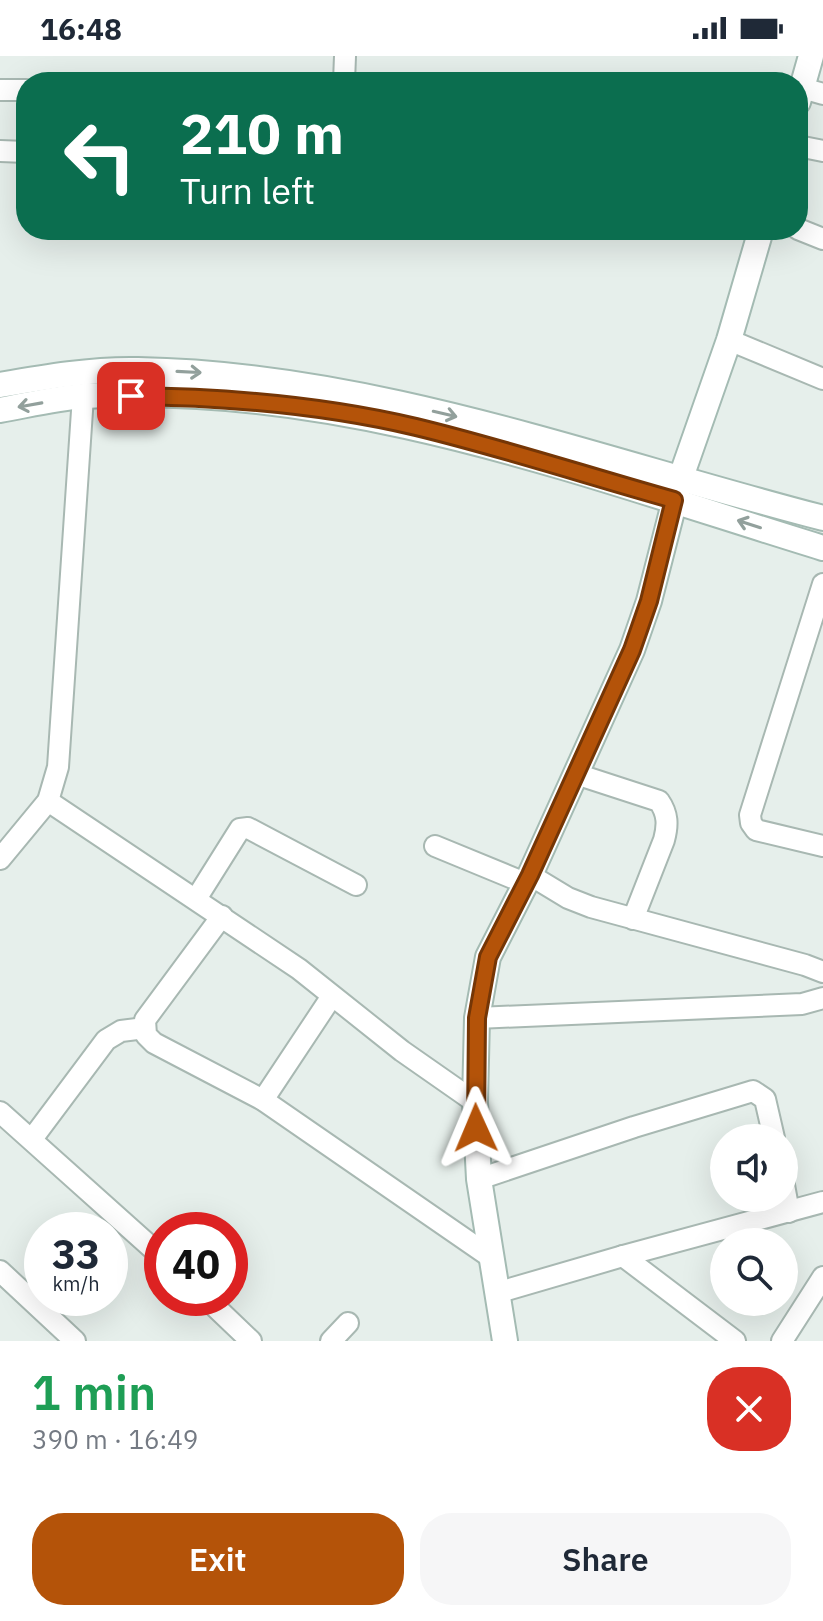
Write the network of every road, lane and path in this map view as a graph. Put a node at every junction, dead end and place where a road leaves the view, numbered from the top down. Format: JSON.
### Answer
{"nodes":[{"id":1,"x":811,"y":56,"type":"edge"},
{"id":2,"x":808,"y":94,"type":"edge"},
{"id":3,"x":758,"y":240,"type":"edge"},
{"id":4,"x":729,"y":340,"type":"junction"},
{"id":5,"x":823,"y":379,"type":"edge"},
{"id":6,"x":0,"y":385,"type":"edge"},
{"id":7,"x":83,"y":396,"type":"junction"},
{"id":8,"x":0,"y":410,"type":"edge"},
{"id":9,"x":677,"y":490,"type":"junction"},
{"id":10,"x":823,"y":518,"type":"edge"},
{"id":11,"x":823,"y":548,"type":"edge"},
{"id":12,"x":823,"y":584,"type":"edge"},
{"id":13,"x":576,"y":774,"type":"junction"},
{"id":14,"x":48,"y":801,"type":"junction"},
{"id":15,"x":435,"y":846,"type":"dead end"},
{"id":16,"x":823,"y":846,"type":"edge"},
{"id":17,"x":0,"y":859,"type":"edge"},
{"id":18,"x":527,"y":879,"type":"junction"},
{"id":19,"x":356,"y":885,"type":"dead end"},
{"id":20,"x":196,"y":899,"type":"junction"},
{"id":21,"x":222,"y":916,"type":"junction"},
{"id":22,"x":633,"y":919,"type":"junction"},
{"id":23,"x":823,"y":972,"type":"edge"},
{"id":24,"x":332,"y":996,"type":"junction"},
{"id":25,"x":823,"y":998,"type":"edge"},
{"id":26,"x":477,"y":1018,"type":"junction"},
{"id":27,"x":145,"y":1028,"type":"junction"},
{"id":28,"x":263,"y":1100,"type":"junction"},
{"id":29,"x":475,"y":1102,"type":"junction"},
{"id":30,"x":0,"y":1112,"type":"edge"},
{"id":31,"x":771,"y":1124,"type":"edge"},
{"id":32,"x":32,"y":1139,"type":"junction"},
{"id":33,"x":479,"y":1179,"type":"junction"},
{"id":34,"x":823,"y":1202,"type":"edge"},
{"id":35,"x":798,"y":1209,"type":"edge"},
{"id":36,"x":789,"y":1212,"type":"edge"},
{"id":37,"x":144,"y":1241,"type":"edge"},
{"id":38,"x":623,"y":1256,"type":"junction"},
{"id":39,"x":492,"y":1258,"type":"junction"},
{"id":40,"x":0,"y":1271,"type":"edge"},
{"id":41,"x":823,"y":1277,"type":"edge"},
{"id":42,"x":496,"y":1293,"type":"junction"},
{"id":43,"x":225,"y":1316,"type":"edge"},
{"id":44,"x":348,"y":1323,"type":"dead end"},
{"id":45,"x":75,"y":1341,"type":"edge"},
{"id":46,"x":251,"y":1341,"type":"edge"},
{"id":47,"x":331,"y":1341,"type":"edge"},
{"id":48,"x":505,"y":1341,"type":"edge"},
{"id":49,"x":735,"y":1341,"type":"edge"},
{"id":50,"x":782,"y":1341,"type":"edge"}],
"edges":[{"from":1,"to":2,"type":"main road"},
{"from":3,"to":4,"type":"main road"},
{"from":4,"to":5,"type":"street"},
{"from":4,"to":9,"type":"main road"},
{"from":6,"to":9,"type":"main road","one_way":true},
{"from":7,"to":8,"type":"main road","one_way":true},
{"from":7,"to":9,"type":"main road"},
{"from":7,"to":14,"type":"street"},
{"from":9,"to":10,"type":"main road"},
{"from":11,"to":9,"type":"main road","one_way":true},
{"from":9,"to":13,"type":"main road"},
{"from":12,"to":16,"type":"street"},
{"from":13,"to":18,"type":"main road"},
{"from":13,"to":22,"type":"street"},
{"from":14,"to":17,"type":"street"},
{"from":14,"to":20,"type":"street"},
{"from":15,"to":18,"type":"street"},
{"from":18,"to":22,"type":"street"},
{"from":18,"to":26,"type":"main road"},
{"from":19,"to":20,"type":"street"},
{"from":20,"to":21,"type":"street"},
{"from":21,"to":24,"type":"street"},
{"from":21,"to":27,"type":"street"},
{"from":22,"to":23,"type":"street"},
{"from":24,"to":28,"type":"street"},
{"from":24,"to":29,"type":"street"},
{"from":25,"to":26,"type":"street"},
{"from":26,"to":29,"type":"main road"},
{"from":27,"to":28,"type":"street"},
{"from":27,"to":32,"type":"street"},
{"from":28,"to":39,"type":"street"},
{"from":29,"to":33,"type":"main road"},
{"from":30,"to":32,"type":"street"},
{"from":31,"to":33,"type":"street"},
{"from":32,"to":37,"type":"street"},
{"from":33,"to":39,"type":"main road"},
{"from":34,"to":35,"type":"street"},
{"from":36,"to":38,"type":"street"},
{"from":38,"to":42,"type":"street"},
{"from":38,"to":49,"type":"street"},
{"from":39,"to":42,"type":"main road"},
{"from":40,"to":45,"type":"street"},
{"from":41,"to":50,"type":"street"},
{"from":42,"to":48,"type":"main road"},
{"from":43,"to":46,"type":"street"},
{"from":44,"to":47,"type":"street"}]}
